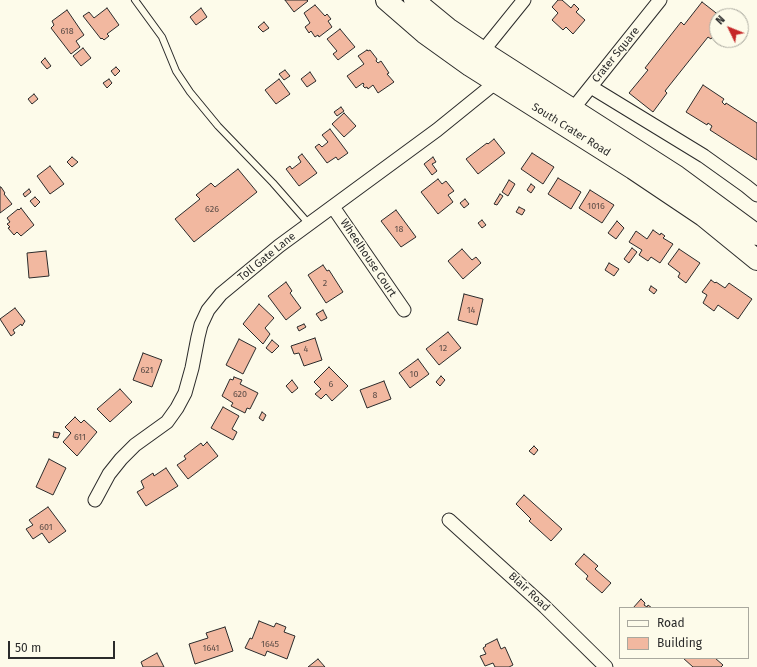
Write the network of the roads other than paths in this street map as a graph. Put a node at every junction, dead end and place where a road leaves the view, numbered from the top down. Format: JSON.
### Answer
{"nodes":[{"id":1,"x":135,"y":0,"type":"edge"},
{"id":2,"x":386,"y":0,"type":"edge"},
{"id":3,"x":414,"y":0,"type":"edge"},
{"id":4,"x":524,"y":0,"type":"edge"},
{"id":5,"x":660,"y":0,"type":"edge"},
{"id":6,"x":476,"y":58,"type":"junction"},
{"id":7,"x":511,"y":70,"type":"junction"},
{"id":8,"x":496,"y":83,"type":"junction"},
{"id":9,"x":591,"y":87,"type":"junction"},
{"id":10,"x":572,"y":110,"type":"junction"},
{"id":11,"x":757,"y":196,"type":"edge"},
{"id":12,"x":333,"y":207,"type":"junction"},
{"id":13,"x":310,"y":224,"type":"junction"},
{"id":14,"x":754,"y":242,"type":"edge"},
{"id":15,"x":404,"y":310,"type":"dead end"},
{"id":16,"x":95,"y":500,"type":"dead end"},
{"id":17,"x":449,"y":520,"type":"dead end"},
{"id":18,"x":606,"y":667,"type":"edge"}],
"edges":[{"from":1,"to":13,"type":"lane"},
{"from":2,"to":6,"type":"main road","name":"South Crater Road"},
{"from":3,"to":6,"type":"main road","name":"South Crater Road"},
{"from":4,"to":6,"type":"street"},
{"from":5,"to":9,"type":"street","name":"Crater Square"},
{"from":6,"to":7,"type":"main road","name":"South Crater Road"},
{"from":6,"to":8,"type":"main road","name":"South Crater Road"},
{"from":7,"to":8,"type":"street","name":"Toll Gate Lane"},
{"from":7,"to":10,"type":"main road","name":"South Crater Road"},
{"from":8,"to":12,"type":"street","name":"Toll Gate Lane"},
{"from":8,"to":14,"type":"main road","name":"South Crater Road"},
{"from":9,"to":10,"type":"street","name":"Crater Square"},
{"from":9,"to":11,"type":"street"},
{"from":10,"to":14,"type":"main road","name":"South Crater Road"},
{"from":12,"to":13,"type":"street","name":"Toll Gate Lane"},
{"from":12,"to":15,"type":"street","name":"Wheelhouse Court"},
{"from":13,"to":16,"type":"street","name":"Toll Gate Lane"},
{"from":17,"to":18,"type":"street","name":"Blair Road"}]}
